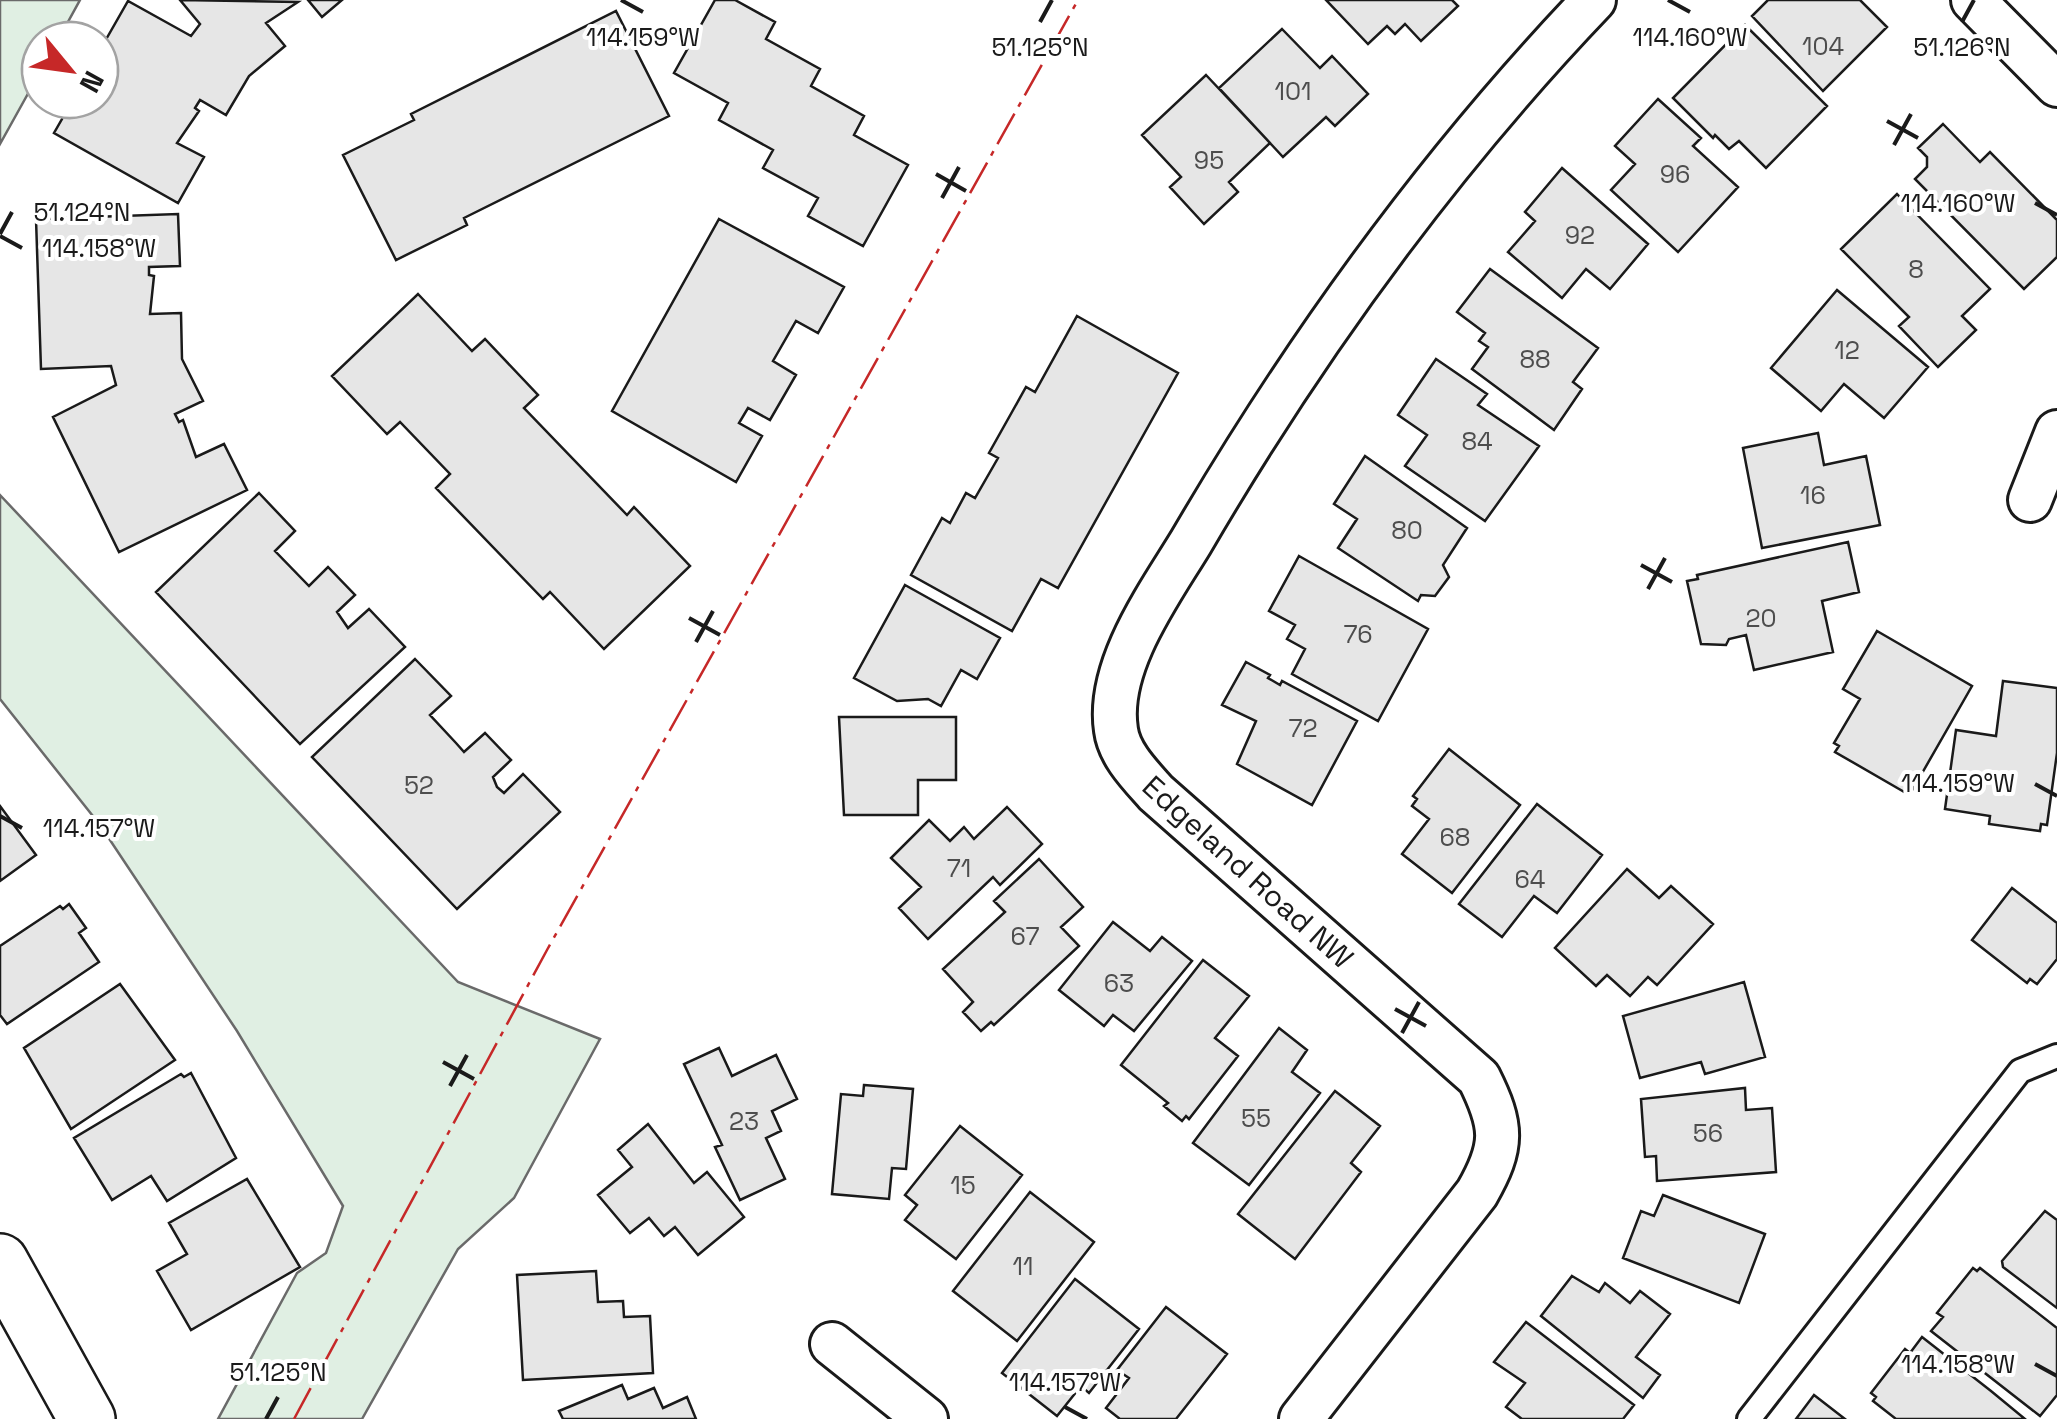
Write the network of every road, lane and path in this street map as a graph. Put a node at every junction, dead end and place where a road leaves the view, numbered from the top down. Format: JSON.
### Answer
{"nodes":[{"id":1,"x":1594,"y":0,"type":"edge"},
{"id":2,"x":1973,"y":0,"type":"edge"},
{"id":3,"x":2057,"y":84,"type":"edge"},
{"id":4,"x":2057,"y":432,"type":"edge"},
{"id":5,"x":2030,"y":500,"type":"dead end"},
{"id":6,"x":2057,"y":1056,"type":"edge"},
{"id":7,"x":0,"y":1262,"type":"edge"},
{"id":8,"x":832,"y":1344,"type":"dead end"},
{"id":9,"x":88,"y":1419,"type":"edge"},
{"id":10,"x":926,"y":1419,"type":"edge"},
{"id":11,"x":1301,"y":1419,"type":"edge"},
{"id":12,"x":1749,"y":1419,"type":"edge"}],
"edges":[{"from":1,"to":11,"type":"street","name":"Edgeland Road NW"},
{"from":2,"to":3,"type":"street"},
{"from":4,"to":5,"type":"street"},
{"from":6,"to":12,"type":"lane"},
{"from":7,"to":9,"type":"street"},
{"from":8,"to":10,"type":"street"}]}
